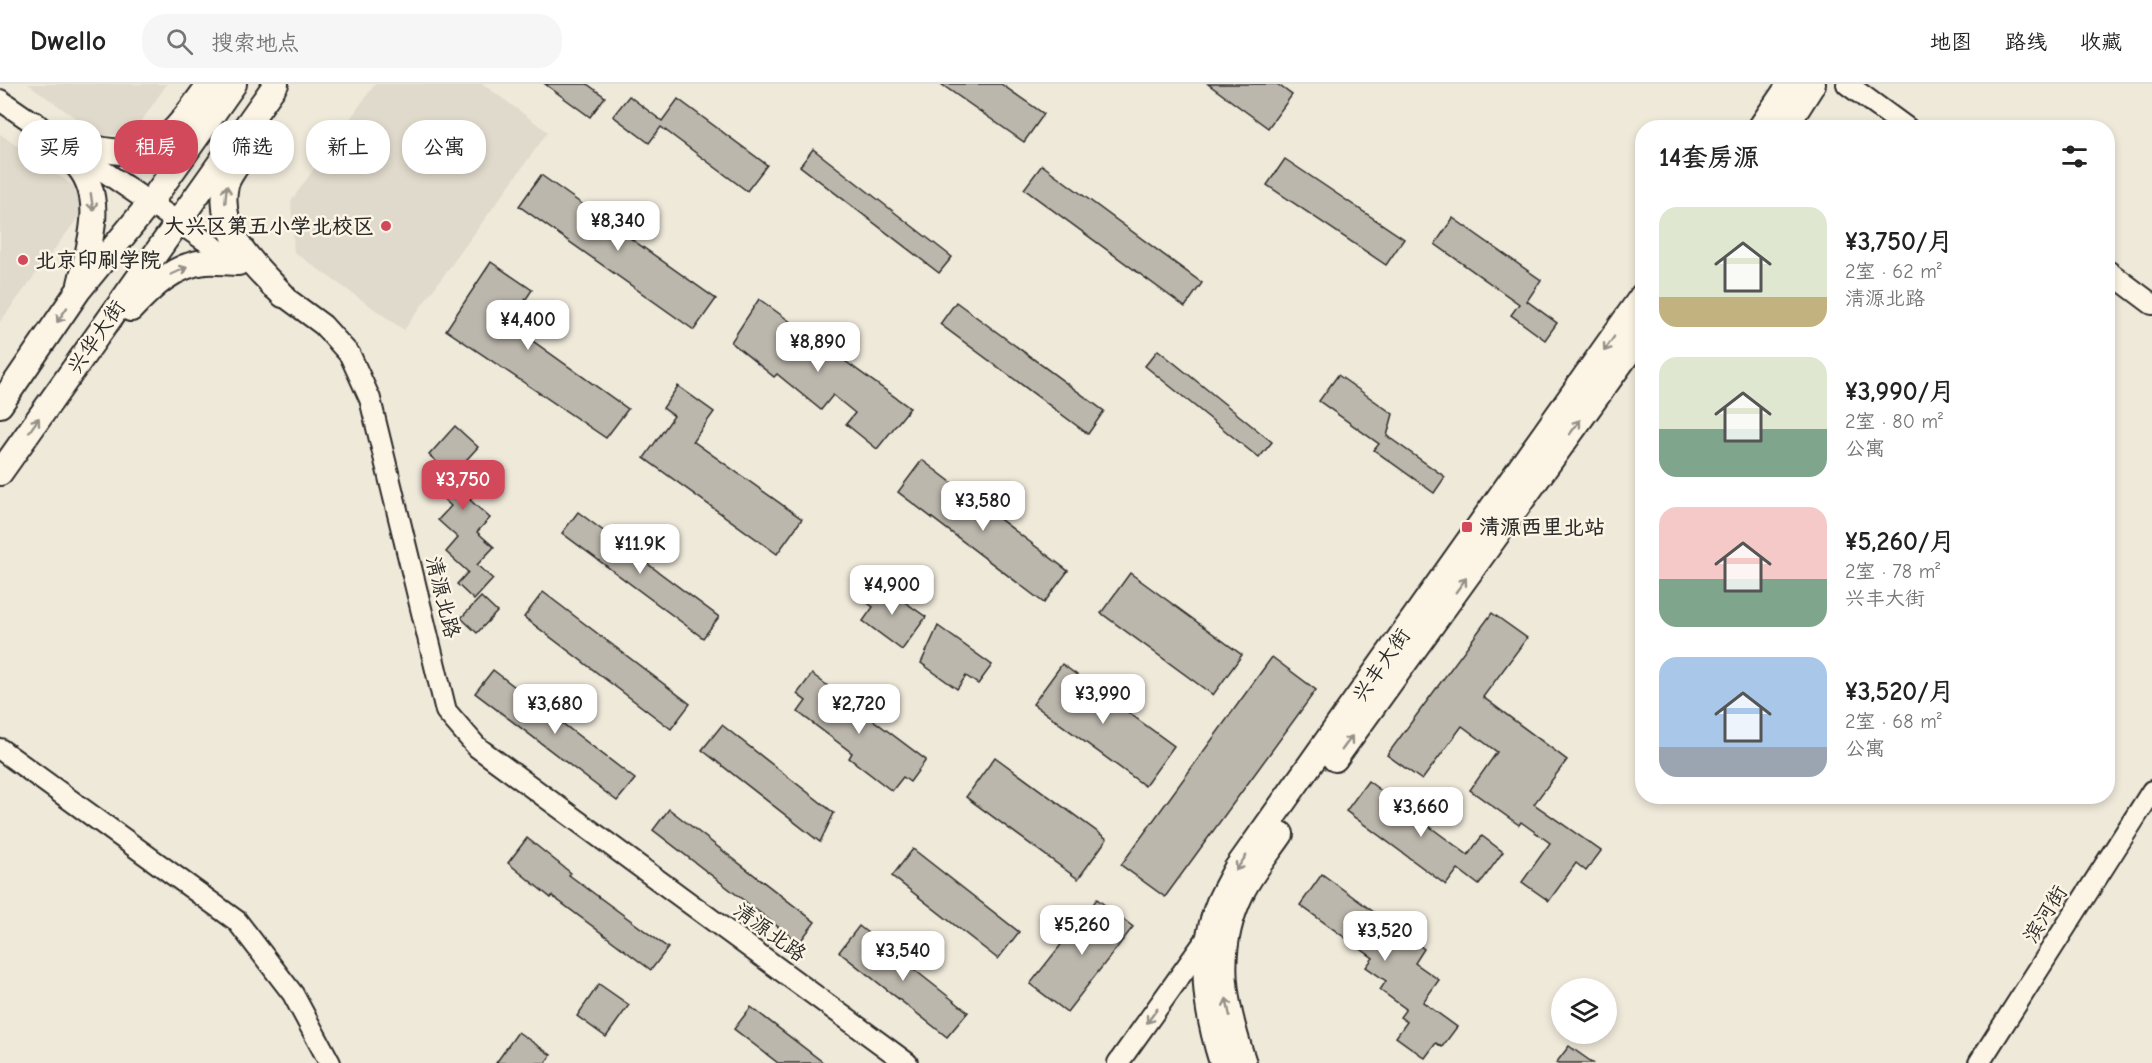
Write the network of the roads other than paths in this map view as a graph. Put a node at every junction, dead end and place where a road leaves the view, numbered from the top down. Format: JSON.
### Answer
{"nodes":[{"id":1,"x":210,"y":84,"type":"edge"},
{"id":2,"x":234,"y":84,"type":"edge"},
{"id":3,"x":276,"y":84,"type":"edge"},
{"id":4,"x":1790,"y":84,"type":"edge"},
{"id":5,"x":1813,"y":84,"type":"edge"},
{"id":6,"x":1847,"y":84,"type":"edge"},
{"id":7,"x":0,"y":100,"type":"edge"},
{"id":8,"x":28,"y":120,"type":"edge"},
{"id":9,"x":1765,"y":120,"type":"edge"},
{"id":10,"x":1790,"y":120,"type":"edge"},
{"id":11,"x":1896,"y":120,"type":"edge"},
{"id":12,"x":102,"y":148,"type":"edge"},
{"id":13,"x":102,"y":170,"type":"edge"},
{"id":14,"x":83,"y":174,"type":"edge"},
{"id":15,"x":150,"y":203,"type":"junction"},
{"id":16,"x":178,"y":222,"type":"junction"},
{"id":17,"x":238,"y":264,"type":"junction"},
{"id":18,"x":2115,"y":277,"type":"edge"},
{"id":19,"x":78,"y":291,"type":"junction"},
{"id":20,"x":283,"y":295,"type":"junction"},
{"id":21,"x":2152,"y":303,"type":"edge"},
{"id":22,"x":1635,"y":306,"type":"edge"},
{"id":23,"x":1635,"y":344,"type":"edge"},
{"id":24,"x":87,"y":349,"type":"junction"},
{"id":25,"x":0,"y":405,"type":"edge"},
{"id":26,"x":0,"y":473,"type":"edge"},
{"id":27,"x":0,"y":748,"type":"edge"},
{"id":28,"x":2152,"y":791,"type":"edge"},
{"id":29,"x":1210,"y":934,"type":"junction"},
{"id":30,"x":330,"y":1063,"type":"edge"},
{"id":31,"x":907,"y":1063,"type":"edge"},
{"id":32,"x":1118,"y":1063,"type":"edge"},
{"id":33,"x":1222,"y":1063,"type":"edge"},
{"id":34,"x":1244,"y":1063,"type":"edge"},
{"id":35,"x":1979,"y":1063,"type":"edge"}],
"edges":[{"from":1,"to":12,"type":"main road"},
{"from":2,"to":15,"type":"main road","name":"兴华大街"},
{"from":3,"to":16,"type":"main road","name":"兴华大街"},
{"from":20,"to":3,"type":"main road","one_way":true},
{"from":4,"to":9,"type":"main road"},
{"from":5,"to":10,"type":"main road"},
{"from":6,"to":11,"type":"street"},
{"from":7,"to":8,"type":"street","name":"清源北路"},
{"from":13,"to":15,"type":"street","name":"清源北路"},
{"from":14,"to":19,"type":"main road","one_way":true},
{"from":15,"to":16,"type":"street","name":"清源北路"},
{"from":15,"to":19,"type":"main road","name":"兴华大街"},
{"from":16,"to":17,"type":"street","name":"清源北路"},
{"from":16,"to":24,"type":"main road","name":"兴华大街"},
{"from":17,"to":20,"type":"street","name":"清源北路"},
{"from":24,"to":17,"type":"main road","one_way":true},
{"from":18,"to":21,"type":"street"},
{"from":19,"to":25,"type":"main road","name":"兴华大街","one_way":true},
{"from":20,"to":31,"type":"street","name":"清源北路"},
{"from":22,"to":29,"type":"main road","name":"兴丰大街","one_way":true},
{"from":34,"to":23,"type":"main road","name":"兴丰大街","one_way":true},
{"from":26,"to":24,"type":"main road","name":"兴华大街","one_way":true},
{"from":27,"to":30,"type":"street"},
{"from":28,"to":35,"type":"street","name":"滨河街"},
{"from":29,"to":32,"type":"street","one_way":true},
{"from":29,"to":33,"type":"main road","name":"兴丰大街"}]}
